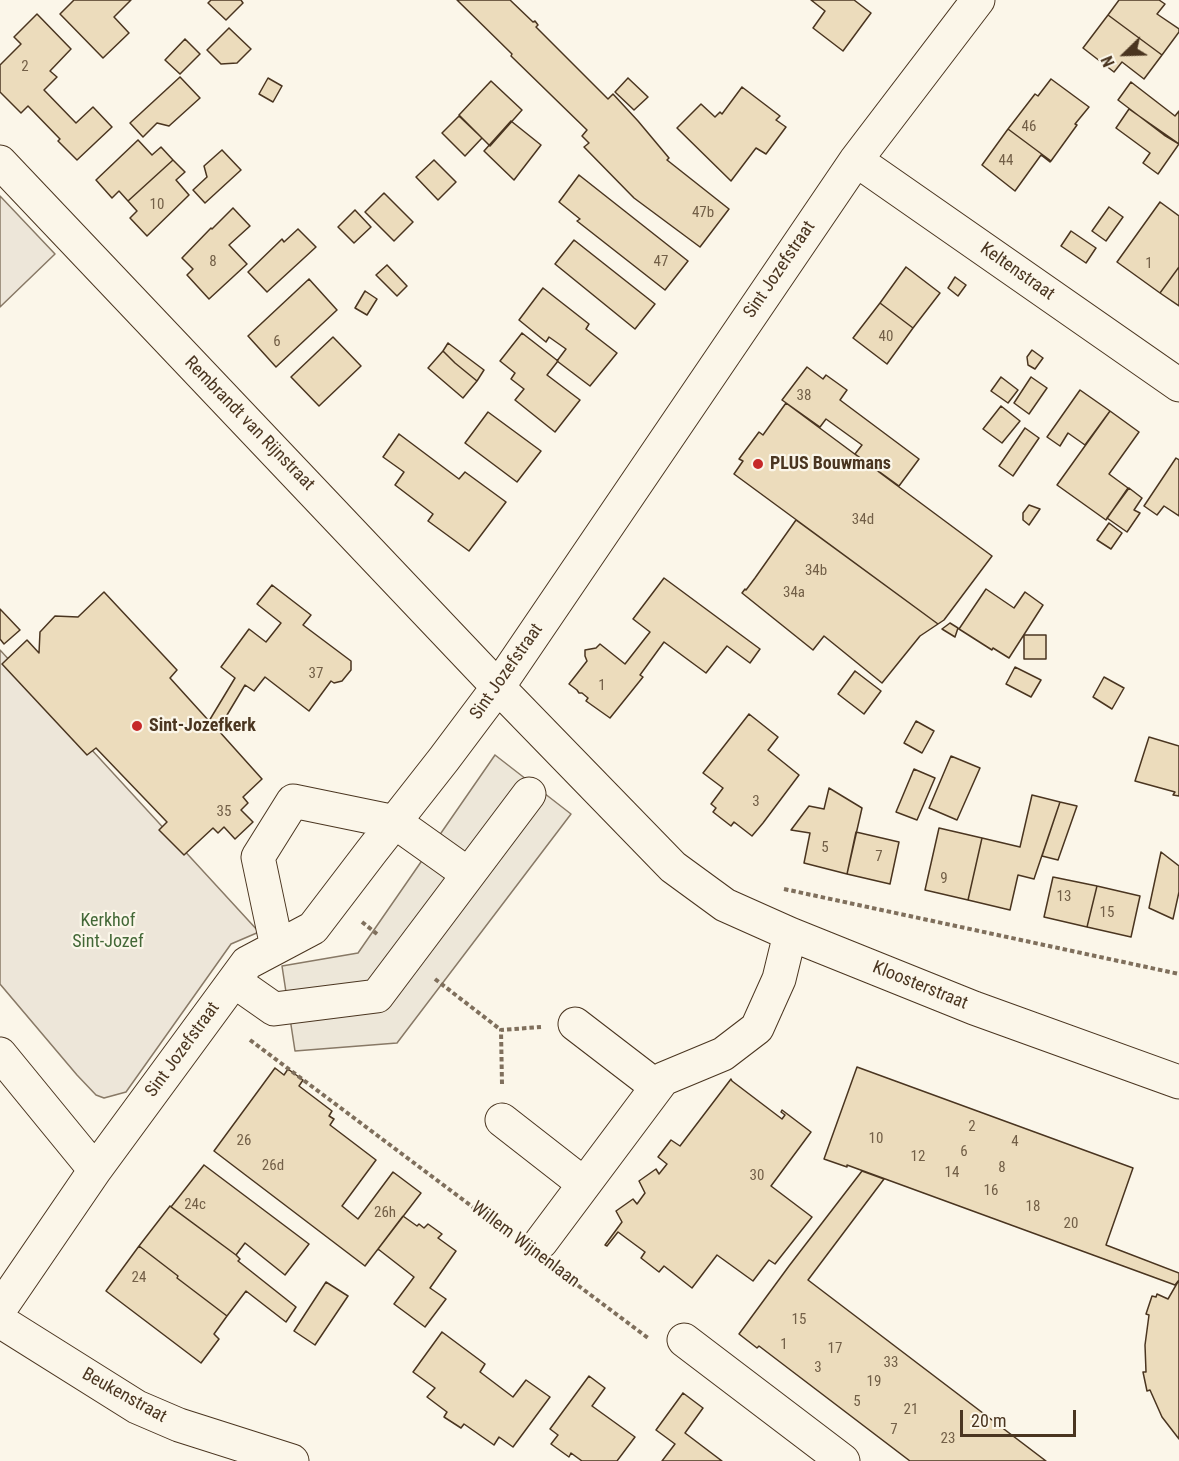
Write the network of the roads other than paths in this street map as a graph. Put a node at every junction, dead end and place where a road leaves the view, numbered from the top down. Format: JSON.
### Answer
{"nodes":[{"id":1,"x":978,"y":0,"type":"edge"},
{"id":2,"x":856,"y":160,"type":"junction"},
{"id":3,"x":0,"y":162,"type":"edge"},
{"id":4,"x":1179,"y":385,"type":"edge"},
{"id":5,"x":498,"y":687,"type":"junction"},
{"id":6,"x":529,"y":794,"type":"dead end"},
{"id":7,"x":395,"y":822,"type":"junction"},
{"id":8,"x":468,"y":874,"type":"junction"},
{"id":9,"x":790,"y":934,"type":"junction"},
{"id":10,"x":277,"y":947,"type":"junction"},
{"id":11,"x":234,"y":981,"type":"junction"},
{"id":12,"x":575,"y":1024,"type":"road end"},
{"id":13,"x":0,"y":1054,"type":"edge"},
{"id":14,"x":1179,"y":1082,"type":"edge"},
{"id":15,"x":657,"y":1088,"type":"junction"},
{"id":16,"x":502,"y":1120,"type":"road end"},
{"id":17,"x":94,"y":1170,"type":"junction"},
{"id":18,"x":584,"y":1184,"type":"junction"},
{"id":19,"x":535,"y":1248,"type":"road end"},
{"id":20,"x":0,"y":1309,"type":"edge"},
{"id":21,"x":0,"y":1321,"type":"edge"},
{"id":22,"x":684,"y":1340,"type":"road end"},
{"id":23,"x":292,"y":1461,"type":"edge"},
{"id":24,"x":843,"y":1461,"type":"edge"}],
"edges":[{"from":1,"to":2,"type":"street","name":"Sint Jozefstraat"},
{"from":2,"to":4,"type":"street","name":"Keltenstraat"},
{"from":2,"to":5,"type":"street","name":"Sint Jozefstraat"},
{"from":3,"to":5,"type":"street","name":"Rembrandt van Rijnstraat"},
{"from":5,"to":7,"type":"street","name":"Sint Jozefstraat"},
{"from":5,"to":9,"type":"street","name":"Kloosterstraat"},
{"from":6,"to":8,"type":"street"},
{"from":7,"to":8,"type":"street"},
{"from":7,"to":10,"type":"street","name":"Sint Jozefstraat"},
{"from":7,"to":10,"type":"street"},
{"from":8,"to":11,"type":"street"},
{"from":9,"to":14,"type":"street","name":"Kloosterstraat"},
{"from":9,"to":15,"type":"street"},
{"from":10,"to":11,"type":"street","name":"Sint Jozefstraat"},
{"from":11,"to":17,"type":"street","name":"Sint Jozefstraat"},
{"from":12,"to":15,"type":"street"},
{"from":13,"to":17,"type":"street"},
{"from":15,"to":18,"type":"street"},
{"from":16,"to":18,"type":"street"},
{"from":17,"to":20,"type":"street","name":"Sint Jozefstraat"},
{"from":18,"to":19,"type":"street"},
{"from":21,"to":23,"type":"street","name":"Beukenstraat"},
{"from":22,"to":24,"type":"street"}]}
